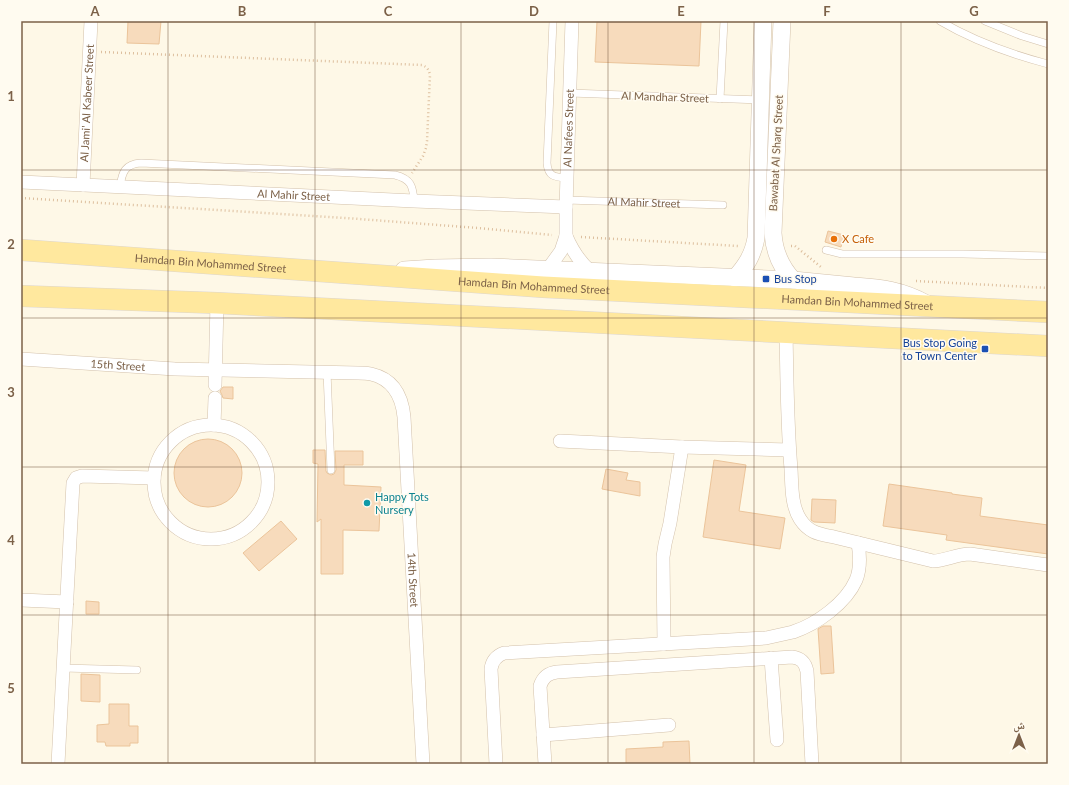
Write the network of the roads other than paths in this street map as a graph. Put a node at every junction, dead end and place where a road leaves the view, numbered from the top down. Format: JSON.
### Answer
{"nodes":[{"id":1,"x":92,"y":21,"type":"edge"},
{"id":2,"x":553,"y":21,"type":"edge"},
{"id":3,"x":572,"y":21,"type":"edge"},
{"id":4,"x":724,"y":21,"type":"edge"},
{"id":5,"x":763,"y":21,"type":"edge"},
{"id":6,"x":782,"y":21,"type":"edge"},
{"id":7,"x":940,"y":21,"type":"edge"},
{"id":8,"x":985,"y":21,"type":"edge"},
{"id":9,"x":1048,"y":44,"type":"edge"},
{"id":10,"x":1048,"y":64,"type":"edge"},
{"id":11,"x":570,"y":93,"type":"junction"},
{"id":12,"x":720,"y":99,"type":"junction"},
{"id":13,"x":761,"y":100,"type":"junction"},
{"id":14,"x":567,"y":178,"type":"junction"},
{"id":15,"x":21,"y":182,"type":"edge"},
{"id":16,"x":83,"y":185,"type":"junction"},
{"id":17,"x":120,"y":187,"type":"junction"},
{"id":18,"x":414,"y":201,"type":"junction"},
{"id":19,"x":566,"y":203,"type":"junction"},
{"id":20,"x":722,"y":205,"type":"dead end"},
{"id":21,"x":566,"y":236,"type":"junction"},
{"id":22,"x":21,"y":250,"type":"edge"},
{"id":23,"x":826,"y":250,"type":"dead end"},
{"id":24,"x":1048,"y":256,"type":"edge"},
{"id":25,"x":548,"y":270,"type":"junction"},
{"id":26,"x":590,"y":271,"type":"junction"},
{"id":27,"x":358,"y":274,"type":"junction"},
{"id":28,"x":735,"y":278,"type":"junction"},
{"id":29,"x":793,"y":280,"type":"junction"},
{"id":30,"x":21,"y":296,"type":"edge"},
{"id":31,"x":217,"y":303,"type":"junction"},
{"id":32,"x":931,"y":306,"type":"junction"},
{"id":33,"x":1048,"y":312,"type":"edge"},
{"id":34,"x":786,"y":332,"type":"junction"},
{"id":35,"x":1048,"y":346,"type":"edge"},
{"id":36,"x":21,"y":359,"type":"edge"},
{"id":37,"x":215,"y":371,"type":"junction"},
{"id":38,"x":327,"y":372,"type":"junction"},
{"id":39,"x":400,"y":396,"type":"joint"},
{"id":40,"x":214,"y":425,"type":"junction"},
{"id":41,"x":560,"y":441,"type":"dead end"},
{"id":42,"x":682,"y":447,"type":"junction"},
{"id":43,"x":789,"y":450,"type":"junction"},
{"id":44,"x":331,"y":470,"type":"dead end"},
{"id":45,"x":154,"y":478,"type":"junction"},
{"id":46,"x":858,"y":543,"type":"junction"},
{"id":47,"x":1048,"y":565,"type":"edge"},
{"id":48,"x":21,"y":600,"type":"edge"},
{"id":49,"x":66,"y":602,"type":"junction"},
{"id":50,"x":664,"y":644,"type":"junction"},
{"id":51,"x":771,"y":658,"type":"junction"},
{"id":52,"x":63,"y":668,"type":"junction"},
{"id":53,"x":137,"y":670,"type":"dead end"},
{"id":54,"x":668,"y":725,"type":"dead end"},
{"id":55,"x":543,"y":734,"type":"junction"},
{"id":56,"x":776,"y":740,"type":"dead end"},
{"id":57,"x":58,"y":764,"type":"edge"},
{"id":58,"x":423,"y":764,"type":"edge"},
{"id":59,"x":496,"y":764,"type":"edge"},
{"id":60,"x":545,"y":764,"type":"edge"},
{"id":61,"x":812,"y":764,"type":"edge"}],
"edges":[{"from":1,"to":16,"type":"street","name":"Al Jami' Al Kabeer Street"},
{"from":2,"to":14,"type":"lane"},
{"from":3,"to":11,"type":"street","name":"Al Nafees Street"},
{"from":4,"to":12,"type":"lane"},
{"from":5,"to":13,"type":"street","name":"Bawabat Al Sharq Street"},
{"from":6,"to":29,"type":"street","name":"Bawabat Al Sharq Street"},
{"from":7,"to":10,"type":"lane"},
{"from":8,"to":9,"type":"lane"},
{"from":11,"to":12,"type":"lane","name":"Al Mandhar Street"},
{"from":11,"to":14,"type":"street","name":"Al Nafees Street"},
{"from":12,"to":13,"type":"lane","name":"Al Mandhar Street"},
{"from":13,"to":28,"type":"street","name":"Bawabat Al Sharq Street"},
{"from":14,"to":19,"type":"street","name":"Al Nafees Street"},
{"from":15,"to":16,"type":"street","name":"Al Mahir Street"},
{"from":16,"to":17,"type":"street","name":"Al Mahir Street"},
{"from":17,"to":18,"type":"street","name":"Al Mahir Street"},
{"from":17,"to":18,"type":"lane"},
{"from":18,"to":19,"type":"street","name":"Al Mahir Street"},
{"from":19,"to":20,"type":"lane","name":"Al Mahir Street"},
{"from":19,"to":21,"type":"street","name":"Al Nafees Street"},
{"from":21,"to":25,"type":"street","name":"Al Nafees Street"},
{"from":21,"to":26,"type":"street","name":"Al Nafees Street"},
{"from":22,"to":27,"type":"main road","name":"Hamdan Bin Mohammed Street"},
{"from":23,"to":24,"type":"lane"},
{"from":25,"to":26,"type":"street"},
{"from":25,"to":27,"type":"street"},
{"from":26,"to":28,"type":"street"},
{"from":27,"to":32,"type":"main road","name":"Hamdan Bin Mohammed Street"},
{"from":28,"to":29,"type":"street"},
{"from":29,"to":32,"type":"street"},
{"from":30,"to":31,"type":"main road"},
{"from":31,"to":34,"type":"main road"},
{"from":31,"to":37,"type":"street"},
{"from":32,"to":33,"type":"main road","name":"Hamdan Bin Mohammed Street"},
{"from":34,"to":35,"type":"main road"},
{"from":34,"to":43,"type":"street"},
{"from":36,"to":37,"type":"street","name":"15th Street"},
{"from":37,"to":38,"type":"street","name":"15th Street"},
{"from":37,"to":40,"type":"street"},
{"from":38,"to":39,"type":"street","name":"15th Street"},
{"from":38,"to":44,"type":"lane"},
{"from":39,"to":58,"type":"street","name":"14th Street"},
{"from":40,"to":45,"type":"street"},
{"from":40,"to":45,"type":"street"},
{"from":41,"to":42,"type":"street"},
{"from":42,"to":43,"type":"street"},
{"from":42,"to":50,"type":"street"},
{"from":43,"to":46,"type":"street"},
{"from":45,"to":49,"type":"street"},
{"from":46,"to":47,"type":"street"},
{"from":46,"to":50,"type":"street"},
{"from":48,"to":49,"type":"street"},
{"from":49,"to":52,"type":"street"},
{"from":50,"to":59,"type":"street"},
{"from":51,"to":55,"type":"street"},
{"from":51,"to":56,"type":"street"},
{"from":51,"to":61,"type":"street"},
{"from":52,"to":53,"type":"lane"},
{"from":52,"to":57,"type":"street"},
{"from":54,"to":55,"type":"street"},
{"from":55,"to":60,"type":"street"}]}
